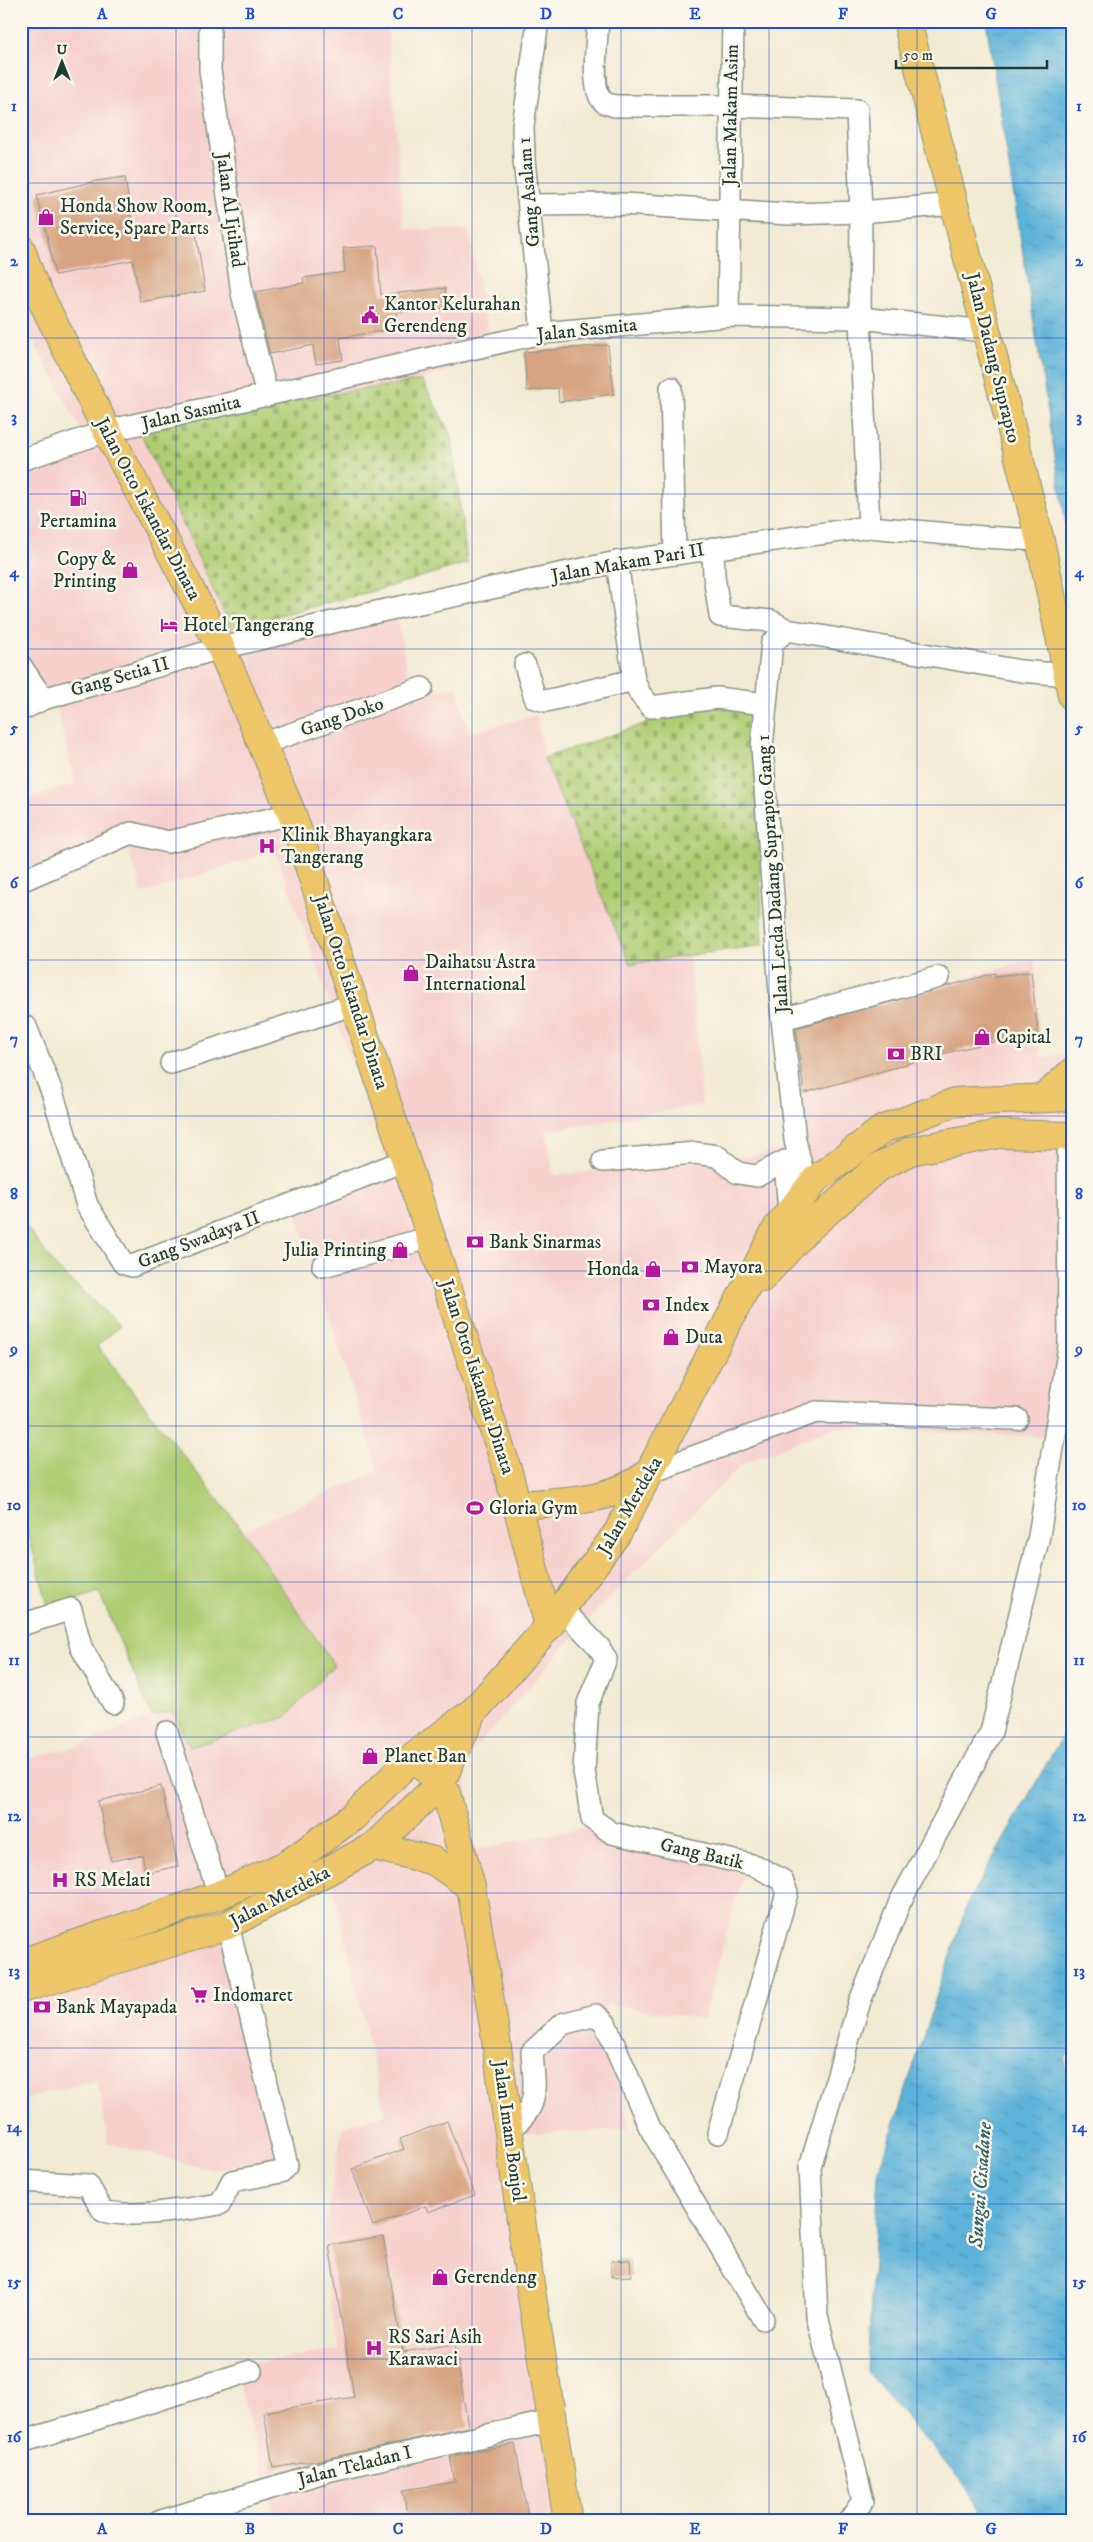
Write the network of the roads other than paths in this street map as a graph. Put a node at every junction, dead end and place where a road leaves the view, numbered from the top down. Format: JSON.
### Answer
{"nodes":[{"id":1,"x":210,"y":21,"type":"edge"},
{"id":2,"x":538,"y":21,"type":"edge"},
{"id":3,"x":598,"y":21,"type":"edge"},
{"id":4,"x":733,"y":21,"type":"edge"},
{"id":5,"x":907,"y":21,"type":"edge"},
{"id":6,"x":732,"y":106,"type":"junction"},
{"id":7,"x":954,"y":204,"type":"junction"},
{"id":8,"x":530,"y":205,"type":"junction"},
{"id":9,"x":730,"y":209,"type":"junction"},
{"id":10,"x":861,"y":212,"type":"junction"},
{"id":11,"x":21,"y":249,"type":"edge"},
{"id":12,"x":26,"y":280,"type":"edge"},
{"id":13,"x":728,"y":316,"type":"junction"},
{"id":14,"x":860,"y":318,"type":"junction"},
{"id":15,"x":986,"y":331,"type":"junction"},
{"id":16,"x":542,"y":333,"type":"junction"},
{"id":17,"x":671,"y":388,"type":"dead end"},
{"id":18,"x":267,"y":396,"type":"junction"},
{"id":19,"x":107,"y":431,"type":"junction"},
{"id":20,"x":21,"y":460,"type":"edge"},
{"id":21,"x":869,"y":527,"type":"junction"},
{"id":22,"x":1040,"y":540,"type":"junction"},
{"id":23,"x":713,"y":548,"type":"junction"},
{"id":24,"x":675,"y":553,"type":"junction"},
{"id":25,"x":617,"y":562,"type":"junction"},
{"id":26,"x":787,"y":630,"type":"junction"},
{"id":27,"x":221,"y":648,"type":"junction"},
{"id":28,"x":525,"y":665,"type":"dead end"},
{"id":29,"x":21,"y":666,"type":"edge"},
{"id":30,"x":634,"y":680,"type":"junction"},
{"id":31,"x":1070,"y":685,"type":"edge"},
{"id":32,"x":422,"y":688,"type":"dead end"},
{"id":33,"x":43,"y":699,"type":"junction"},
{"id":34,"x":765,"y":704,"type":"junction"},
{"id":35,"x":21,"y":710,"type":"edge"},
{"id":36,"x":262,"y":744,"type":"junction"},
{"id":37,"x":292,"y":814,"type":"junction"},
{"id":38,"x":21,"y":881,"type":"edge"},
{"id":39,"x":939,"y":977,"type":"dead end"},
{"id":40,"x":355,"y":1004,"type":"junction"},
{"id":41,"x":782,"y":1019,"type":"junction"},
{"id":42,"x":26,"y":1027,"type":"dead end"},
{"id":43,"x":171,"y":1063,"type":"dead end"},
{"id":44,"x":1072,"y":1072,"type":"edge"},
{"id":45,"x":1072,"y":1097,"type":"edge"},
{"id":46,"x":1044,"y":1098,"type":"junction"},
{"id":47,"x":1070,"y":1136,"type":"edge"},
{"id":48,"x":406,"y":1160,"type":"junction"},
{"id":49,"x":602,"y":1161,"type":"dead end"},
{"id":50,"x":807,"y":1190,"type":"junction"},
{"id":51,"x":789,"y":1213,"type":"junction"},
{"id":52,"x":432,"y":1237,"type":"junction"},
{"id":53,"x":323,"y":1266,"type":"dead end"},
{"id":54,"x":739,"y":1303,"type":"junction"},
{"id":55,"x":1017,"y":1419,"type":"dead end"},
{"id":56,"x":649,"y":1473,"type":"junction"},
{"id":57,"x":517,"y":1505,"type":"junction"},
{"id":58,"x":556,"y":1618,"type":"junction"},
{"id":59,"x":21,"y":1625,"type":"edge"},
{"id":60,"x":114,"y":1703,"type":"dead end"},
{"id":61,"x":472,"y":1712,"type":"junction"},
{"id":62,"x":167,"y":1732,"type":"dead end"},
{"id":63,"x":415,"y":1755,"type":"junction"},
{"id":64,"x":440,"y":1784,"type":"junction"},
{"id":65,"x":374,"y":1846,"type":"junction"},
{"id":66,"x":471,"y":1887,"type":"junction"},
{"id":67,"x":219,"y":1895,"type":"junction"},
{"id":68,"x":228,"y":1926,"type":"junction"},
{"id":69,"x":21,"y":1963,"type":"edge"},
{"id":70,"x":51,"y":1966,"type":"junction"},
{"id":71,"x":21,"y":1989,"type":"edge"},
{"id":72,"x":507,"y":2118,"type":"junction"},
{"id":73,"x":718,"y":2133,"type":"dead end"},
{"id":74,"x":21,"y":2181,"type":"edge"},
{"id":75,"x":763,"y":2320,"type":"dead end"},
{"id":76,"x":251,"y":2370,"type":"dead end"},
{"id":77,"x":552,"y":2421,"type":"junction"},
{"id":78,"x":21,"y":2442,"type":"edge"},
{"id":79,"x":161,"y":2521,"type":"edge"},
{"id":80,"x":568,"y":2521,"type":"edge"},
{"id":81,"x":849,"y":2521,"type":"edge"}],
"edges":[{"from":1,"to":18,"type":"street","name":"Jalan Al Ijtihad"},
{"from":2,"to":8,"type":"street","name":"Gang Asalam 1"},
{"from":3,"to":6,"type":"street"},
{"from":4,"to":6,"type":"street","name":"Jalan Makam Asim"},
{"from":5,"to":7,"type":"main road","name":"Jalan Dadang Suprapto"},
{"from":6,"to":9,"type":"street","name":"Jalan Makam Asim"},
{"from":6,"to":10,"type":"street"},
{"from":7,"to":10,"type":"street"},
{"from":7,"to":15,"type":"main road","name":"Jalan Dadang Suprapto"},
{"from":8,"to":9,"type":"street"},
{"from":8,"to":16,"type":"street","name":"Gang Asalam 1"},
{"from":9,"to":10,"type":"street"},
{"from":9,"to":13,"type":"street","name":"Jalan Makam Asim"},
{"from":10,"to":14,"type":"street"},
{"from":11,"to":12,"type":"main road","name":"Jalan Otto Iskandar Dinata"},
{"from":12,"to":19,"type":"main road","name":"Jalan Otto Iskandar Dinata"},
{"from":13,"to":14,"type":"street","name":"Jalan Sasmita"},
{"from":13,"to":16,"type":"street","name":"Jalan Sasmita"},
{"from":14,"to":15,"type":"street","name":"Jalan Sasmita"},
{"from":14,"to":21,"type":"street"},
{"from":15,"to":22,"type":"main road","name":"Jalan Dadang Suprapto"},
{"from":16,"to":18,"type":"street","name":"Jalan Sasmita"},
{"from":17,"to":24,"type":"street"},
{"from":18,"to":19,"type":"street","name":"Jalan Sasmita"},
{"from":19,"to":20,"type":"street","name":"Jalan Sasmita"},
{"from":19,"to":27,"type":"main road","name":"Jalan Otto Iskandar Dinata"},
{"from":21,"to":22,"type":"street","name":"Jalan Makam Pari II"},
{"from":21,"to":23,"type":"street","name":"Jalan Makam Pari II"},
{"from":22,"to":31,"type":"main road","name":"Jalan Dadang Suprapto"},
{"from":23,"to":24,"type":"street","name":"Jalan Makam Pari II"},
{"from":23,"to":26,"type":"street"},
{"from":24,"to":25,"type":"street","name":"Jalan Makam Pari II"},
{"from":25,"to":27,"type":"street","name":"Jalan Makam Pari II"},
{"from":25,"to":30,"type":"street"},
{"from":26,"to":31,"type":"street"},
{"from":26,"to":34,"type":"street","name":"Jalan Letda Dadang Suprapto Gang 1"},
{"from":27,"to":33,"type":"street","name":"Gang Setia II"},
{"from":27,"to":36,"type":"main road","name":"Jalan Otto Iskandar Dinata"},
{"from":28,"to":30,"type":"street"},
{"from":29,"to":33,"type":"street"},
{"from":30,"to":34,"type":"street"},
{"from":32,"to":36,"type":"street","name":"Gang Doko"},
{"from":33,"to":35,"type":"street","name":"Gang Setia II"},
{"from":34,"to":41,"type":"street","name":"Jalan Letda Dadang Suprapto Gang 1"},
{"from":36,"to":37,"type":"main road","name":"Jalan Otto Iskandar Dinata"},
{"from":37,"to":38,"type":"street"},
{"from":37,"to":40,"type":"main road","name":"Jalan Otto Iskandar Dinata"},
{"from":39,"to":41,"type":"street"},
{"from":40,"to":43,"type":"street"},
{"from":40,"to":48,"type":"main road","name":"Jalan Otto Iskandar Dinata"},
{"from":41,"to":50,"type":"street","name":"Jalan Letda Dadang Suprapto Gang 1"},
{"from":42,"to":48,"type":"street","name":"Gang Swadaya II"},
{"from":44,"to":46,"type":"main road"},
{"from":45,"to":46,"type":"main road","name":"Jalan Merdeka"},
{"from":46,"to":50,"type":"main road","name":"Jalan Merdeka"},
{"from":47,"to":54,"type":"main road","name":"Jalan Merdeka"},
{"from":47,"to":81,"type":"street"},
{"from":48,"to":52,"type":"main road","name":"Jalan Otto Iskandar Dinata"},
{"from":49,"to":51,"type":"street"},
{"from":50,"to":51,"type":"main road","name":"Jalan Merdeka"},
{"from":51,"to":54,"type":"main road","name":"Jalan Merdeka"},
{"from":52,"to":53,"type":"street"},
{"from":52,"to":57,"type":"main road","name":"Jalan Otto Iskandar Dinata"},
{"from":54,"to":56,"type":"main road","name":"Jalan Merdeka"},
{"from":55,"to":56,"type":"street"},
{"from":56,"to":57,"type":"main road"},
{"from":56,"to":58,"type":"main road","name":"Jalan Merdeka"},
{"from":57,"to":58,"type":"main road","name":"Jalan Otto Iskandar Dinata"},
{"from":58,"to":61,"type":"main road","name":"Jalan Merdeka"},
{"from":58,"to":73,"type":"street","name":"Gang Batik"},
{"from":59,"to":60,"type":"street"},
{"from":61,"to":63,"type":"main road","name":"Jalan Merdeka"},
{"from":61,"to":64,"type":"main road","name":"Jalan Merdeka"},
{"from":62,"to":67,"type":"street"},
{"from":63,"to":64,"type":"main road","name":"Jalan Imam Bonjol"},
{"from":63,"to":67,"type":"main road","name":"Jalan Merdeka"},
{"from":64,"to":65,"type":"main road","name":"Jalan Merdeka"},
{"from":64,"to":66,"type":"main road","name":"Jalan Imam Bonjol"},
{"from":65,"to":66,"type":"main road"},
{"from":65,"to":68,"type":"main road","name":"Jalan Merdeka"},
{"from":66,"to":72,"type":"main road","name":"Jalan Imam Bonjol"},
{"from":67,"to":70,"type":"main road","name":"Jalan Merdeka"},
{"from":68,"to":70,"type":"main road","name":"Jalan Merdeka"},
{"from":68,"to":74,"type":"street"},
{"from":69,"to":70,"type":"main road","name":"Jalan Merdeka"},
{"from":70,"to":71,"type":"main road","name":"Jalan Merdeka"},
{"from":72,"to":75,"type":"street"},
{"from":72,"to":77,"type":"main road","name":"Jalan Imam Bonjol"},
{"from":76,"to":78,"type":"street"},
{"from":77,"to":79,"type":"street","name":"Jalan Teladan I"},
{"from":77,"to":80,"type":"main road","name":"Jalan Imam Bonjol"}]}
